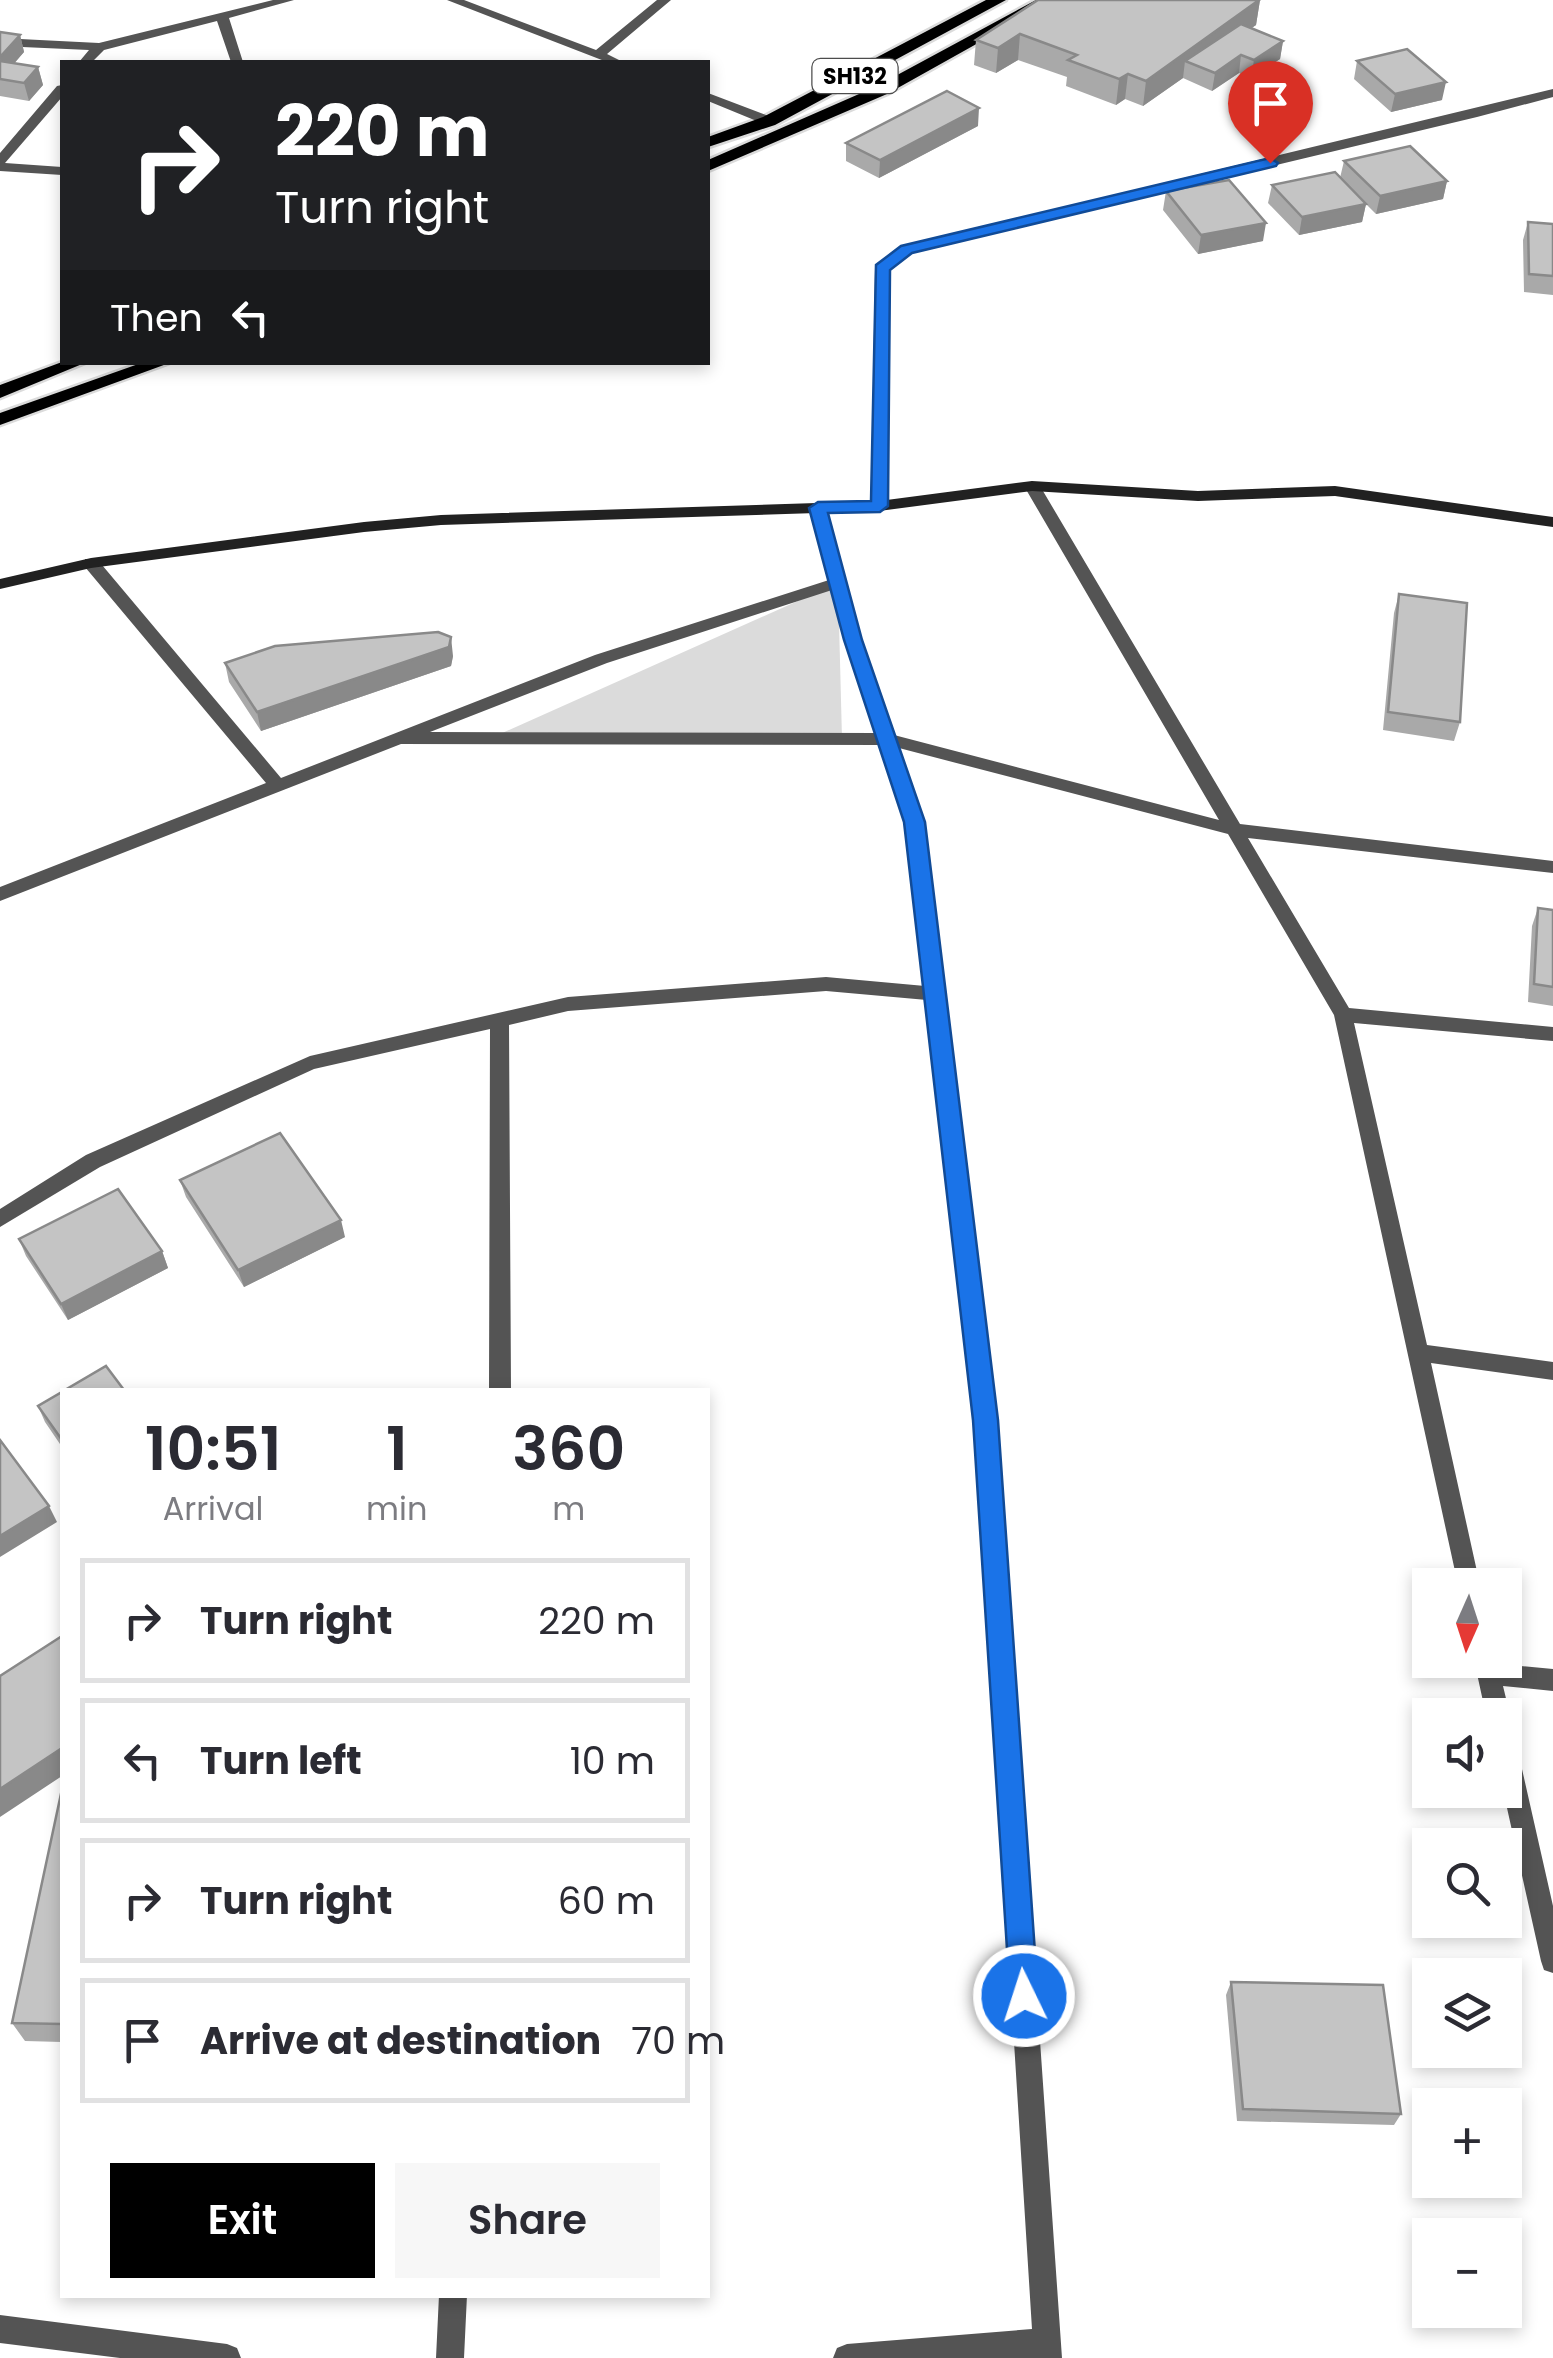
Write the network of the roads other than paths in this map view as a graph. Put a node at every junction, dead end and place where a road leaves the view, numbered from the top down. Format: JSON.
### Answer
{"nodes":[{"id":1,"x":288,"y":0,"type":"edge"},
{"id":2,"x":453,"y":0,"type":"edge"},
{"id":3,"x":665,"y":0,"type":"edge"},
{"id":4,"x":998,"y":0,"type":"edge"},
{"id":5,"x":1047,"y":0,"type":"edge"},
{"id":6,"x":222,"y":16,"type":"junction"},
{"id":7,"x":0,"y":42,"type":"edge"},
{"id":8,"x":98,"y":48,"type":"junction"},
{"id":9,"x":598,"y":56,"type":"junction"},
{"id":10,"x":88,"y":60,"type":"edge"},
{"id":11,"x":236,"y":60,"type":"edge"},
{"id":12,"x":610,"y":60,"type":"edge"},
{"id":13,"x":60,"y":91,"type":"edge"},
{"id":14,"x":1553,"y":93,"type":"edge"},
{"id":15,"x":710,"y":98,"type":"edge"},
{"id":16,"x":769,"y":121,"type":"junction"},
{"id":17,"x":710,"y":141,"type":"edge"},
{"id":18,"x":0,"y":164,"type":"edge"},
{"id":19,"x":710,"y":165,"type":"edge"},
{"id":20,"x":60,"y":171,"type":"edge"},
{"id":21,"x":70,"y":365,"type":"edge"},
{"id":22,"x":154,"y":365,"type":"edge"},
{"id":23,"x":0,"y":392,"type":"edge"},
{"id":24,"x":0,"y":419,"type":"edge"},
{"id":25,"x":1032,"y":486,"type":"junction"},
{"id":26,"x":880,"y":506,"type":"junction"},
{"id":27,"x":818,"y":508,"type":"junction"},
{"id":28,"x":1553,"y":522,"type":"edge"},
{"id":29,"x":91,"y":563,"type":"junction"},
{"id":30,"x":838,"y":583,"type":"junction"},
{"id":31,"x":0,"y":584,"type":"edge"},
{"id":32,"x":396,"y":738,"type":"junction"},
{"id":33,"x":886,"y":739,"type":"junction"},
{"id":34,"x":277,"y":785,"type":"junction"},
{"id":35,"x":1235,"y":830,"type":"junction"},
{"id":36,"x":1553,"y":868,"type":"edge"},
{"id":37,"x":0,"y":894,"type":"edge"},
{"id":38,"x":935,"y":994,"type":"junction"},
{"id":39,"x":1342,"y":1015,"type":"junction"},
{"id":40,"x":499,"y":1020,"type":"junction"},
{"id":41,"x":1553,"y":1034,"type":"edge"},
{"id":42,"x":0,"y":1219,"type":"edge"},
{"id":43,"x":1418,"y":1353,"type":"junction"},
{"id":44,"x":1553,"y":1371,"type":"edge"},
{"id":45,"x":501,"y":1384,"type":"edge"},
{"id":46,"x":1465,"y":1568,"type":"edge"},
{"id":47,"x":1522,"y":1674,"type":"edge"},
{"id":48,"x":1553,"y":1680,"type":"edge"},
{"id":49,"x":1519,"y":1808,"type":"edge"},
{"id":50,"x":1553,"y":1961,"type":"edge"},
{"id":51,"x":453,"y":2298,"type":"edge"},
{"id":52,"x":0,"y":2329,"type":"edge"},
{"id":53,"x":1048,"y":2350,"type":"edge"},
{"id":54,"x":227,"y":2358,"type":"edge"},
{"id":55,"x":450,"y":2358,"type":"edge"},
{"id":56,"x":847,"y":2358,"type":"edge"}],
"edges":[{"from":1,"to":6,"type":"street"},
{"from":2,"to":9,"type":"street"},
{"from":3,"to":9,"type":"street"},
{"from":4,"to":16,"type":"main road","number":"SH132"},
{"from":5,"to":19,"type":"main road"},
{"from":6,"to":8,"type":"street"},
{"from":6,"to":11,"type":"street"},
{"from":7,"to":8,"type":"street"},
{"from":8,"to":10,"type":"street"},
{"from":9,"to":12,"type":"street"},
{"from":13,"to":18,"type":"street"},
{"from":14,"to":26,"type":"street"},
{"from":15,"to":16,"type":"street"},
{"from":16,"to":17,"type":"main road","number":"SH132"},
{"from":18,"to":20,"type":"street"},
{"from":21,"to":23,"type":"main road"},
{"from":22,"to":24,"type":"main road"},
{"from":25,"to":26,"type":"main road"},
{"from":25,"to":28,"type":"main road"},
{"from":25,"to":35,"type":"street"},
{"from":26,"to":27,"type":"main road"},
{"from":27,"to":29,"type":"main road"},
{"from":27,"to":30,"type":"street"},
{"from":29,"to":31,"type":"main road"},
{"from":29,"to":34,"type":"street"},
{"from":30,"to":32,"type":"street"},
{"from":30,"to":33,"type":"street"},
{"from":32,"to":33,"type":"street"},
{"from":32,"to":34,"type":"street"},
{"from":33,"to":35,"type":"street"},
{"from":33,"to":38,"type":"street"},
{"from":34,"to":37,"type":"street"},
{"from":35,"to":36,"type":"street"},
{"from":35,"to":39,"type":"street"},
{"from":38,"to":40,"type":"street"},
{"from":38,"to":53,"type":"street"},
{"from":39,"to":41,"type":"street"},
{"from":39,"to":43,"type":"street"},
{"from":40,"to":42,"type":"street"},
{"from":40,"to":45,"type":"street"},
{"from":43,"to":44,"type":"street"},
{"from":43,"to":46,"type":"street"},
{"from":47,"to":48,"type":"street"},
{"from":49,"to":50,"type":"street"},
{"from":51,"to":55,"type":"street"},
{"from":52,"to":54,"type":"street"},
{"from":53,"to":56,"type":"street"}]}
